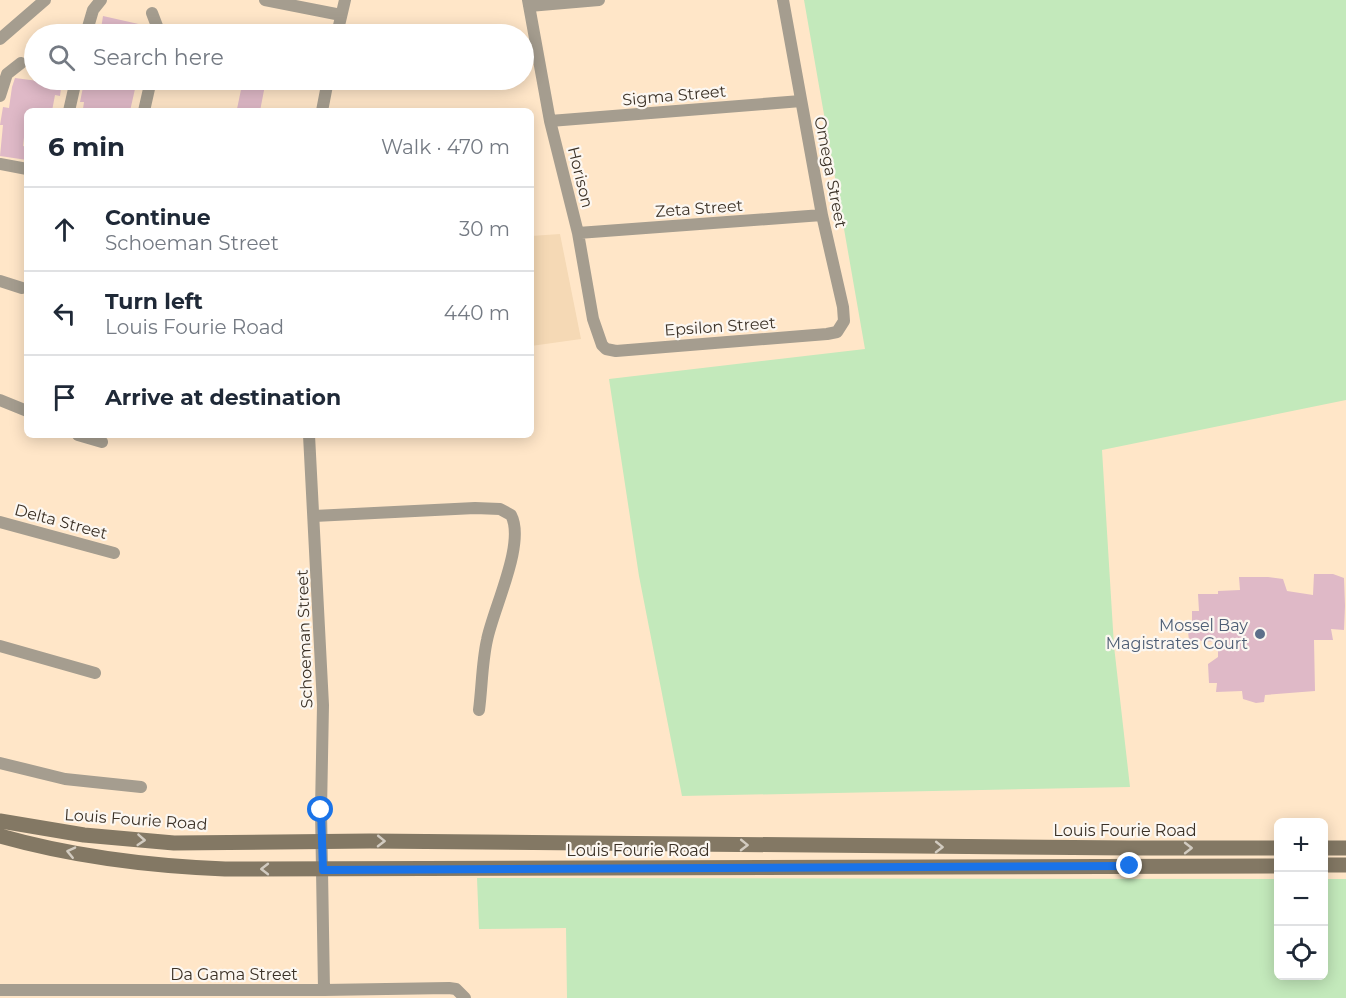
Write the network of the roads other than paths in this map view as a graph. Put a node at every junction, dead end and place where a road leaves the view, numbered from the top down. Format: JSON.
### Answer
{"nodes":[{"id":1,"x":45,"y":0,"type":"edge"},
{"id":2,"x":101,"y":0,"type":"edge"},
{"id":3,"x":265,"y":0,"type":"edge"},
{"id":4,"x":345,"y":0,"type":"edge"},
{"id":5,"x":599,"y":0,"type":"edge"},
{"id":6,"x":783,"y":2,"type":"edge"},
{"id":7,"x":528,"y":3,"type":"edge"},
{"id":8,"x":152,"y":13,"type":"dead end"},
{"id":9,"x":341,"y":15,"type":"junction"},
{"id":10,"x":89,"y":24,"type":"edge"},
{"id":11,"x":156,"y":24,"type":"edge"},
{"id":12,"x":339,"y":24,"type":"edge"},
{"id":13,"x":532,"y":24,"type":"edge"},
{"id":14,"x":534,"y":35,"type":"edge"},
{"id":15,"x":0,"y":39,"type":"edge"},
{"id":16,"x":21,"y":63,"type":"dead end"},
{"id":17,"x":74,"y":90,"type":"edge"},
{"id":18,"x":149,"y":90,"type":"edge"},
{"id":19,"x":326,"y":90,"type":"edge"},
{"id":20,"x":0,"y":96,"type":"edge"},
{"id":21,"x":801,"y":101,"type":"junction"},
{"id":22,"x":70,"y":108,"type":"edge"},
{"id":23,"x":145,"y":108,"type":"edge"},
{"id":24,"x":323,"y":108,"type":"edge"},
{"id":25,"x":550,"y":121,"type":"junction"},
{"id":26,"x":0,"y":164,"type":"edge"},
{"id":27,"x":24,"y":168,"type":"edge"},
{"id":28,"x":822,"y":215,"type":"junction"},
{"id":29,"x":578,"y":234,"type":"junction"},
{"id":30,"x":0,"y":281,"type":"edge"},
{"id":31,"x":22,"y":288,"type":"dead end"},
{"id":32,"x":827,"y":334,"type":"joint"},
{"id":33,"x":616,"y":351,"type":"joint"},
{"id":34,"x":0,"y":400,"type":"edge"},
{"id":35,"x":24,"y":410,"type":"edge"},
{"id":36,"x":88,"y":438,"type":"edge"},
{"id":37,"x":309,"y":438,"type":"edge"},
{"id":38,"x":102,"y":442,"type":"dead end"},
{"id":39,"x":314,"y":516,"type":"junction"},
{"id":40,"x":0,"y":522,"type":"edge"},
{"id":41,"x":114,"y":553,"type":"dead end"},
{"id":42,"x":0,"y":646,"type":"edge"},
{"id":43,"x":95,"y":673,"type":"dead end"},
{"id":44,"x":479,"y":710,"type":"dead end"},
{"id":45,"x":0,"y":763,"type":"edge"},
{"id":46,"x":141,"y":787,"type":"dead end"},
{"id":47,"x":0,"y":821,"type":"edge"},
{"id":48,"x":0,"y":836,"type":"edge"},
{"id":49,"x":322,"y":841,"type":"junction"},
{"id":50,"x":1274,"y":848,"type":"edge"},
{"id":51,"x":1328,"y":848,"type":"edge"},
{"id":52,"x":1346,"y":848,"type":"edge"},
{"id":53,"x":1274,"y":866,"type":"edge"},
{"id":54,"x":1328,"y":866,"type":"edge"},
{"id":55,"x":1346,"y":866,"type":"edge"},
{"id":56,"x":323,"y":870,"type":"junction"},
{"id":57,"x":0,"y":990,"type":"edge"},
{"id":58,"x":324,"y":990,"type":"junction"},
{"id":59,"x":465,"y":998,"type":"edge"}],
"edges":[{"from":1,"to":15,"type":"street"},
{"from":2,"to":10,"type":"street"},
{"from":3,"to":9,"type":"street"},
{"from":4,"to":9,"type":"street"},
{"from":5,"to":7,"type":"street"},
{"from":6,"to":21,"type":"street","name":"Omega Street"},
{"from":7,"to":13,"type":"street","name":"Horison"},
{"from":8,"to":11,"type":"street"},
{"from":9,"to":12,"type":"street"},
{"from":14,"to":25,"type":"street","name":"Horison"},
{"from":16,"to":20,"type":"street"},
{"from":17,"to":22,"type":"street"},
{"from":18,"to":23,"type":"street"},
{"from":19,"to":24,"type":"street"},
{"from":21,"to":25,"type":"street","name":"Sigma Street"},
{"from":21,"to":28,"type":"street","name":"Omega Street"},
{"from":25,"to":29,"type":"street","name":"Horison"},
{"from":26,"to":27,"type":"street"},
{"from":28,"to":29,"type":"street","name":"Zeta Street"},
{"from":28,"to":32,"type":"street","name":"Omega Street"},
{"from":29,"to":33,"type":"street","name":"Horison"},
{"from":30,"to":31,"type":"street"},
{"from":32,"to":33,"type":"street","name":"Epsilon Street"},
{"from":34,"to":35,"type":"street"},
{"from":36,"to":38,"type":"street"},
{"from":37,"to":39,"type":"street","name":"Schoeman Street"},
{"from":39,"to":44,"type":"street"},
{"from":39,"to":49,"type":"street","name":"Schoeman Street"},
{"from":40,"to":41,"type":"street","name":"Delta Street"},
{"from":42,"to":43,"type":"street"},
{"from":45,"to":46,"type":"street"},
{"from":47,"to":49,"type":"main road","name":"Louis Fourie Road","one_way":true},
{"from":56,"to":48,"type":"main road","name":"Louis Fourie Road","one_way":true},
{"from":49,"to":50,"type":"main road","name":"Louis Fourie Road","one_way":true},
{"from":49,"to":56,"type":"street","name":"Schoeman Street"},
{"from":51,"to":52,"type":"main road"},
{"from":53,"to":56,"type":"main road","name":"Louis Fourie Road"},
{"from":54,"to":55,"type":"main road"},
{"from":56,"to":58,"type":"street","name":"Schoeman Street"},
{"from":57,"to":58,"type":"street","name":"Da Gama Street"},
{"from":58,"to":59,"type":"street","name":"Da Gama Street"}]}
